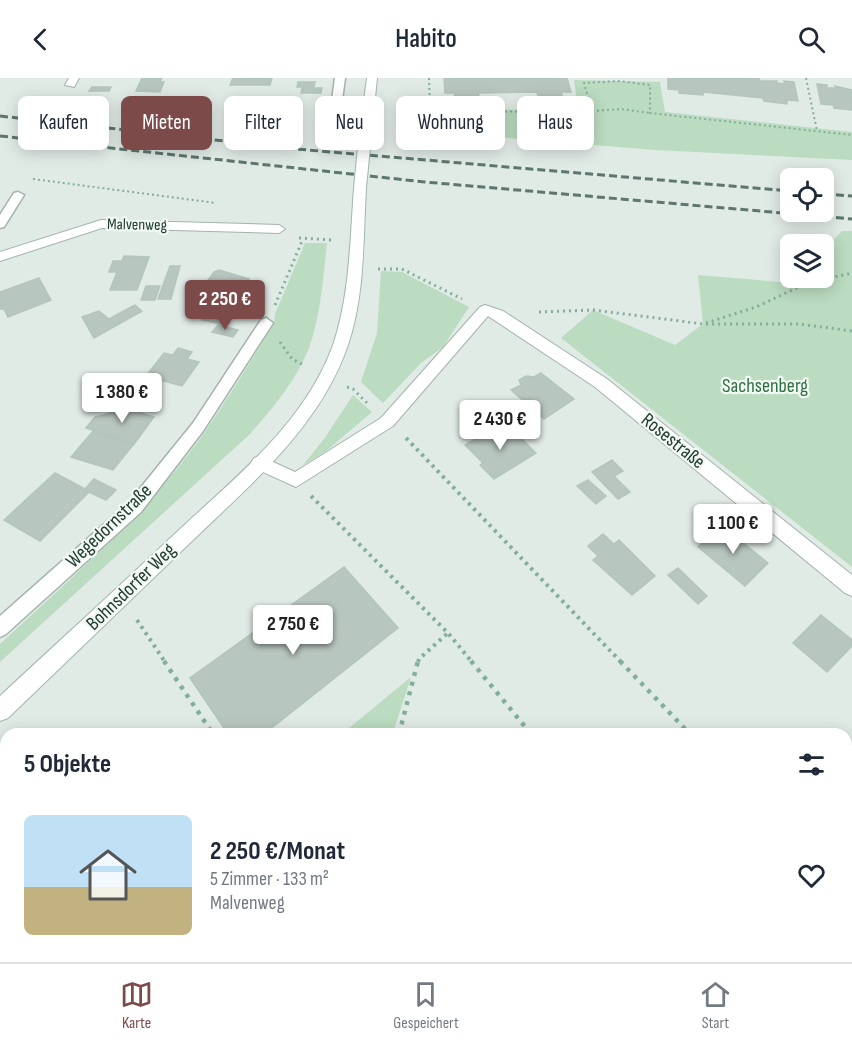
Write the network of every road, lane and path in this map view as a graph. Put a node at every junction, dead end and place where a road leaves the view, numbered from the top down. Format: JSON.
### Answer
{"nodes":[{"id":1,"x":340,"y":78,"type":"edge"},
{"id":2,"x":372,"y":78,"type":"edge"},
{"id":3,"x":429,"y":78,"type":"edge"},
{"id":4,"x":806,"y":78,"type":"edge"},
{"id":5,"x":637,"y":80,"type":"edge"},
{"id":6,"x":338,"y":96,"type":"edge"},
{"id":7,"x":588,"y":96,"type":"edge"},
{"id":8,"x":517,"y":111,"type":"edge"},
{"id":9,"x":594,"y":111,"type":"edge"},
{"id":10,"x":650,"y":113,"type":"junction"},
{"id":11,"x":817,"y":131,"type":"junction"},
{"id":12,"x":852,"y":135,"type":"edge"},
{"id":13,"x":28,"y":178,"type":"dead end"},
{"id":14,"x":18,"y":195,"type":"dead end"},
{"id":15,"x":227,"y":204,"type":"dead end"},
{"id":16,"x":0,"y":224,"type":"edge"},
{"id":17,"x":279,"y":229,"type":"joint"},
{"id":18,"x":303,"y":239,"type":"junction"},
{"id":19,"x":332,"y":240,"type":"dead end"},
{"id":20,"x":0,"y":257,"type":"edge"},
{"id":21,"x":378,"y":269,"type":"dead end"},
{"id":22,"x":852,"y":273,"type":"edge"},
{"id":23,"x":491,"y":312,"type":"junction"},
{"id":24,"x":266,"y":323,"type":"junction"},
{"id":25,"x":703,"y":324,"type":"junction"},
{"id":26,"x":852,"y":331,"type":"edge"},
{"id":27,"x":305,"y":365,"type":"dead end"},
{"id":28,"x":347,"y":387,"type":"dead end"},
{"id":29,"x":387,"y":422,"type":"junction"},
{"id":30,"x":260,"y":463,"type":"junction"},
{"id":31,"x":296,"y":480,"type":"junction"},
{"id":32,"x":852,"y":587,"type":"edge"},
{"id":33,"x":137,"y":621,"type":"dead end"},
{"id":34,"x":0,"y":628,"type":"edge"},
{"id":35,"x":448,"y":633,"type":"junction"},
{"id":36,"x":0,"y":710,"type":"edge"},
{"id":37,"x":209,"y":728,"type":"edge"},
{"id":38,"x":401,"y":728,"type":"edge"},
{"id":39,"x":526,"y":728,"type":"edge"},
{"id":40,"x":684,"y":728,"type":"edge"}],
"edges":[{"from":1,"to":6,"type":"lane"},
{"from":2,"to":30,"type":"street","name":"Bohnsdorfer Weg","bridge":true},
{"from":3,"to":8,"type":"path"},
{"from":4,"to":11,"type":"path"},
{"from":5,"to":7,"type":"path"},
{"from":5,"to":10,"type":"path"},
{"from":9,"to":10,"type":"path"},
{"from":10,"to":11,"type":"path"},
{"from":11,"to":12,"type":"path"},
{"from":13,"to":15,"type":"path"},
{"from":14,"to":16,"type":"lane"},
{"from":17,"to":18,"type":"path"},
{"from":17,"to":20,"type":"street","name":"Malvenweg"},
{"from":18,"to":19,"type":"path"},
{"from":18,"to":24,"type":"path"},
{"from":21,"to":23,"type":"path"},
{"from":22,"to":25,"type":"path"},
{"from":23,"to":25,"type":"path"},
{"from":23,"to":29,"type":"street"},
{"from":23,"to":32,"type":"street","name":"Rosestraße"},
{"from":24,"to":27,"type":"path"},
{"from":24,"to":34,"type":"lane","name":"Wegedornstraße"},
{"from":25,"to":26,"type":"path"},
{"from":28,"to":29,"type":"path"},
{"from":29,"to":31,"type":"street"},
{"from":29,"to":40,"type":"path"},
{"from":30,"to":31,"type":"street"},
{"from":30,"to":36,"type":"street","name":"Bohnsdorfer Weg"},
{"from":31,"to":35,"type":"path"},
{"from":33,"to":37,"type":"path"},
{"from":35,"to":38,"type":"path"},
{"from":35,"to":39,"type":"path"}]}
